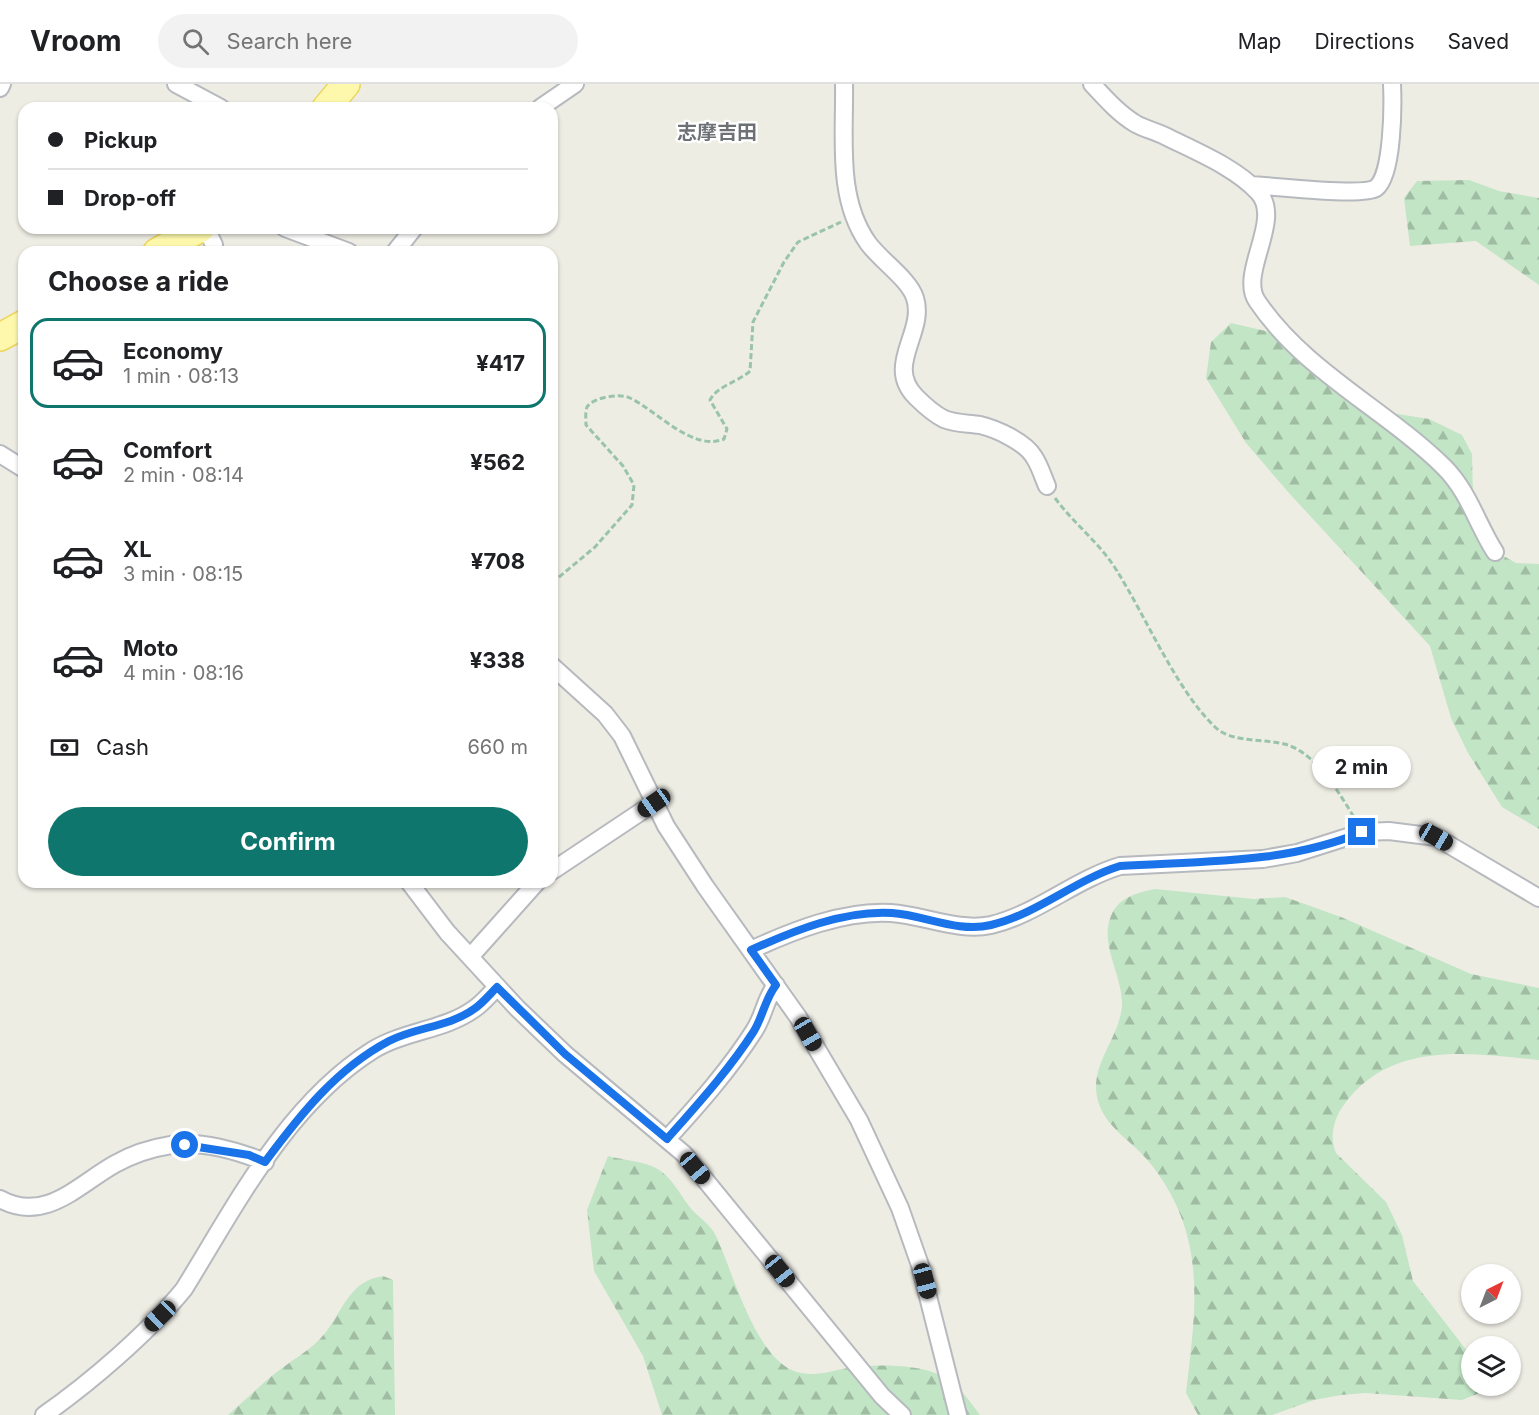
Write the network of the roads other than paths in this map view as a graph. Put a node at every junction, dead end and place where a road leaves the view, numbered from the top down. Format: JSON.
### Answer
{"nodes":[{"id":1,"x":2,"y":84,"type":"edge"},
{"id":2,"x":176,"y":84,"type":"edge"},
{"id":3,"x":346,"y":84,"type":"edge"},
{"id":4,"x":551,"y":84,"type":"edge"},
{"id":5,"x":575,"y":84,"type":"edge"},
{"id":6,"x":844,"y":84,"type":"edge"},
{"id":7,"x":1092,"y":84,"type":"edge"},
{"id":8,"x":1392,"y":84,"type":"edge"},
{"id":9,"x":0,"y":88,"type":"edge"},
{"id":10,"x":209,"y":102,"type":"edge"},
{"id":11,"x":331,"y":102,"type":"edge"},
{"id":12,"x":544,"y":102,"type":"edge"},
{"id":13,"x":549,"y":102,"type":"edge"},
{"id":14,"x":1251,"y":185,"type":"junction"},
{"id":15,"x":192,"y":234,"type":"edge"},
{"id":16,"x":301,"y":234,"type":"edge"},
{"id":17,"x":409,"y":234,"type":"edge"},
{"id":18,"x":168,"y":246,"type":"edge"},
{"id":19,"x":333,"y":246,"type":"edge"},
{"id":20,"x":400,"y":246,"type":"edge"},
{"id":21,"x":18,"y":328,"type":"edge"},
{"id":22,"x":0,"y":338,"type":"edge"},
{"id":23,"x":0,"y":454,"type":"edge"},
{"id":24,"x":18,"y":465,"type":"edge"},
{"id":25,"x":1047,"y":486,"type":"road end"},
{"id":26,"x":1496,"y":552,"type":"dead end"},
{"id":27,"x":558,"y":671,"type":"edge"},
{"id":28,"x":654,"y":803,"type":"junction"},
{"id":29,"x":558,"y":866,"type":"edge"},
{"id":30,"x":414,"y":888,"type":"edge"},
{"id":31,"x":532,"y":888,"type":"edge"},
{"id":32,"x":1539,"y":898,"type":"edge"},
{"id":33,"x":751,"y":950,"type":"junction"},
{"id":34,"x":470,"y":957,"type":"junction"},
{"id":35,"x":776,"y":985,"type":"junction"},
{"id":36,"x":497,"y":987,"type":"junction"},
{"id":37,"x":667,"y":1139,"type":"junction"},
{"id":38,"x":265,"y":1162,"type":"junction"},
{"id":39,"x":0,"y":1199,"type":"edge"},
{"id":40,"x":44,"y":1415,"type":"edge"},
{"id":41,"x":902,"y":1415,"type":"edge"},
{"id":42,"x":958,"y":1415,"type":"edge"}],
"edges":[{"from":1,"to":9,"type":"street"},
{"from":2,"to":10,"type":"street"},
{"from":3,"to":11,"type":"main road"},
{"from":4,"to":12,"type":"street"},
{"from":5,"to":13,"type":"street"},
{"from":6,"to":25,"type":"street"},
{"from":7,"to":14,"type":"street"},
{"from":8,"to":14,"type":"street"},
{"from":14,"to":26,"type":"street"},
{"from":15,"to":18,"type":"main road"},
{"from":16,"to":19,"type":"street"},
{"from":17,"to":20,"type":"street"},
{"from":21,"to":22,"type":"main road"},
{"from":23,"to":24,"type":"street"},
{"from":27,"to":28,"type":"street"},
{"from":28,"to":29,"type":"street"},
{"from":28,"to":33,"type":"street"},
{"from":30,"to":34,"type":"street"},
{"from":31,"to":34,"type":"street"},
{"from":32,"to":33,"type":"street"},
{"from":33,"to":35,"type":"street"},
{"from":34,"to":36,"type":"street"},
{"from":35,"to":37,"type":"street"},
{"from":35,"to":42,"type":"street"},
{"from":36,"to":37,"type":"street"},
{"from":36,"to":38,"type":"street"},
{"from":37,"to":41,"type":"street"},
{"from":38,"to":39,"type":"street"},
{"from":38,"to":40,"type":"street"}]}
